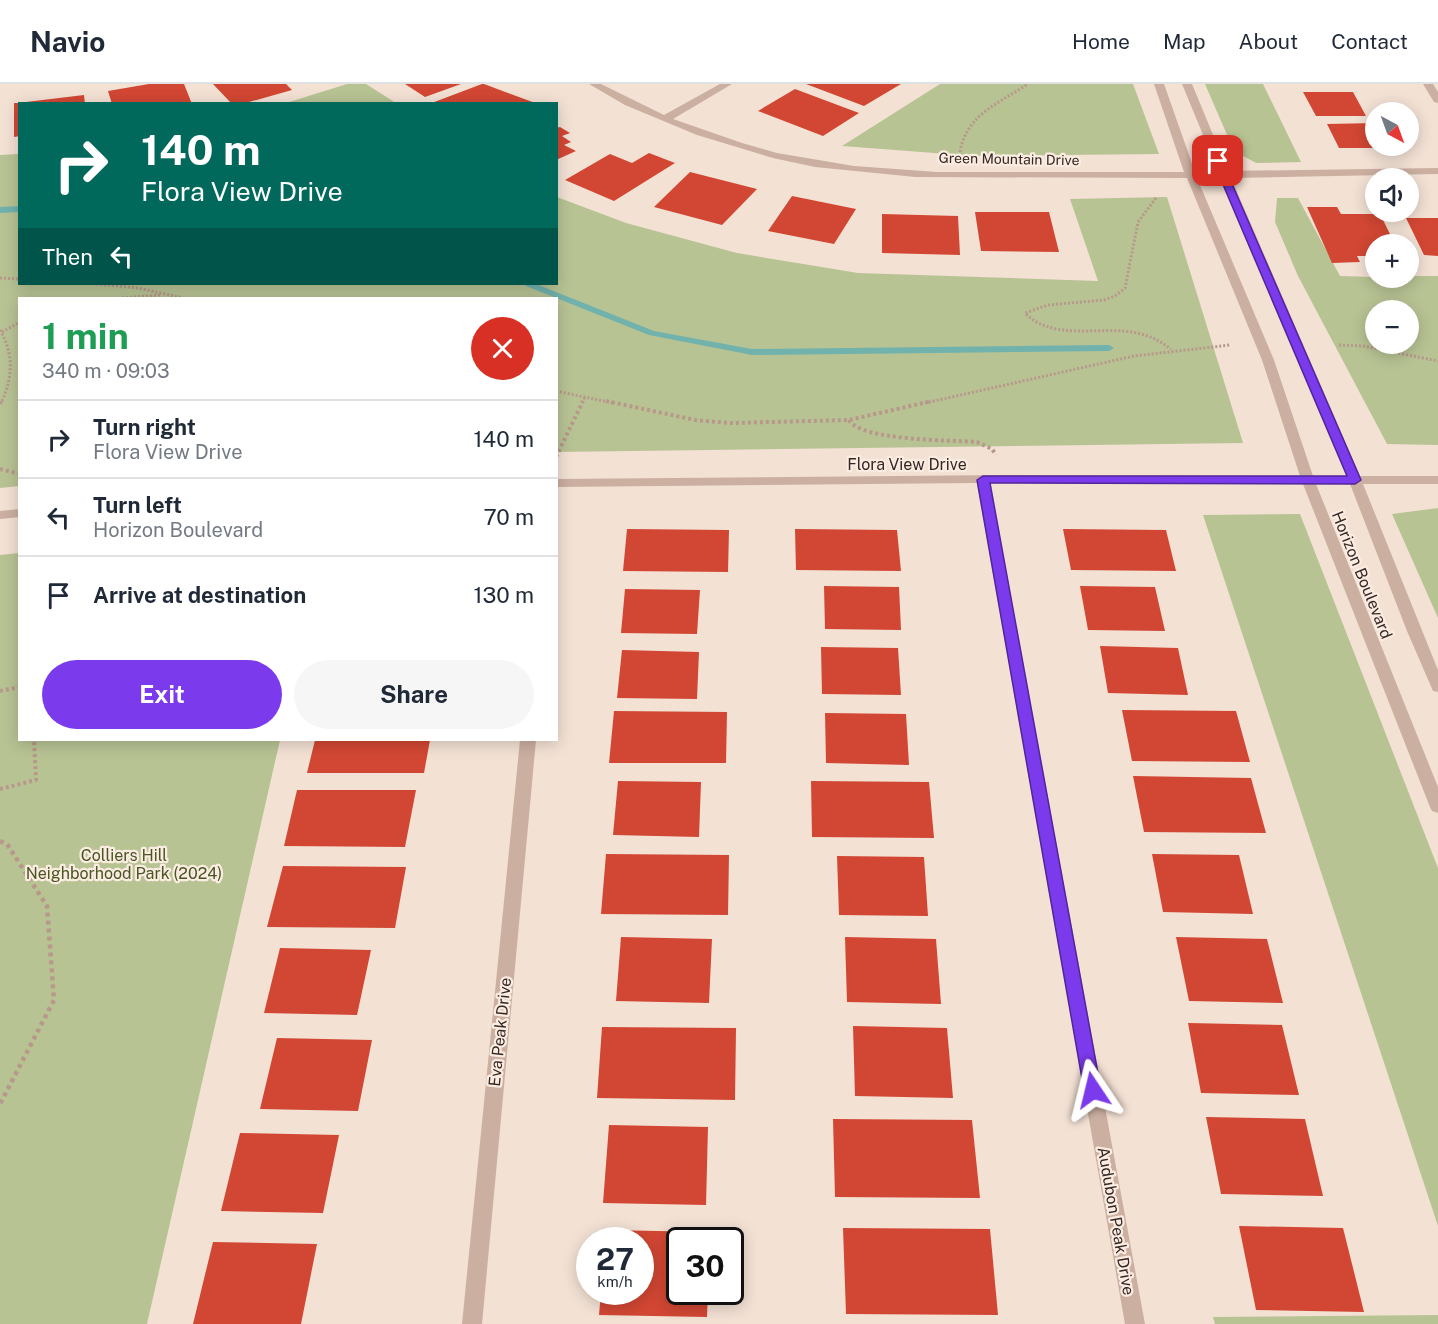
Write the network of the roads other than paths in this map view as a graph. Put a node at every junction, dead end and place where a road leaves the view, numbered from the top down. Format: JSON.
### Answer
{"nodes":[{"id":1,"x":594,"y":84,"type":"edge"},
{"id":2,"x":727,"y":84,"type":"edge"},
{"id":3,"x":1159,"y":84,"type":"edge"},
{"id":4,"x":1187,"y":84,"type":"edge"},
{"id":5,"x":1428,"y":84,"type":"edge"},
{"id":6,"x":1438,"y":100,"type":"edge"},
{"id":7,"x":665,"y":119,"type":"junction"},
{"id":8,"x":1438,"y":171,"type":"edge"},
{"id":9,"x":1191,"y":175,"type":"junction"},
{"id":10,"x":1223,"y":175,"type":"junction"},
{"id":11,"x":983,"y":480,"type":"junction"},
{"id":12,"x":1355,"y":480,"type":"junction"},
{"id":13,"x":1438,"y":480,"type":"edge"},
{"id":14,"x":1307,"y":481,"type":"junction"},
{"id":15,"x":558,"y":483,"type":"edge"},
{"id":16,"x":18,"y":513,"type":"edge"},
{"id":17,"x":0,"y":515,"type":"edge"},
{"id":18,"x":1438,"y":687,"type":"edge"},
{"id":19,"x":528,"y":741,"type":"edge"},
{"id":20,"x":1438,"y":807,"type":"edge"},
{"id":21,"x":472,"y":1324,"type":"edge"},
{"id":22,"x":1135,"y":1324,"type":"edge"}],
"edges":[{"from":1,"to":7,"type":"street","name":"Green Mountain Drive"},
{"from":2,"to":7,"type":"street"},
{"from":3,"to":9,"type":"street","name":"Horizon Boulevard"},
{"from":4,"to":10,"type":"street","name":"Horizon Boulevard"},
{"from":5,"to":6,"type":"street"},
{"from":7,"to":9,"type":"street","name":"Green Mountain Drive"},
{"from":8,"to":10,"type":"street","name":"Green Mountain Drive"},
{"from":9,"to":10,"type":"street","name":"Green Mountain Drive"},
{"from":9,"to":14,"type":"street","name":"Horizon Boulevard"},
{"from":10,"to":12,"type":"street","name":"Horizon Boulevard"},
{"from":11,"to":14,"type":"street","name":"Flora View Drive"},
{"from":11,"to":15,"type":"street","name":"Flora View Drive"},
{"from":11,"to":22,"type":"street","name":"Audubon Peak Drive"},
{"from":12,"to":13,"type":"street","name":"Flora View Drive"},
{"from":12,"to":14,"type":"street","name":"Flora View Drive"},
{"from":12,"to":18,"type":"street","name":"Horizon Boulevard"},
{"from":14,"to":20,"type":"street","name":"Horizon Boulevard"},
{"from":16,"to":17,"type":"street"},
{"from":19,"to":21,"type":"street","name":"Eva Peak Drive"}]}
